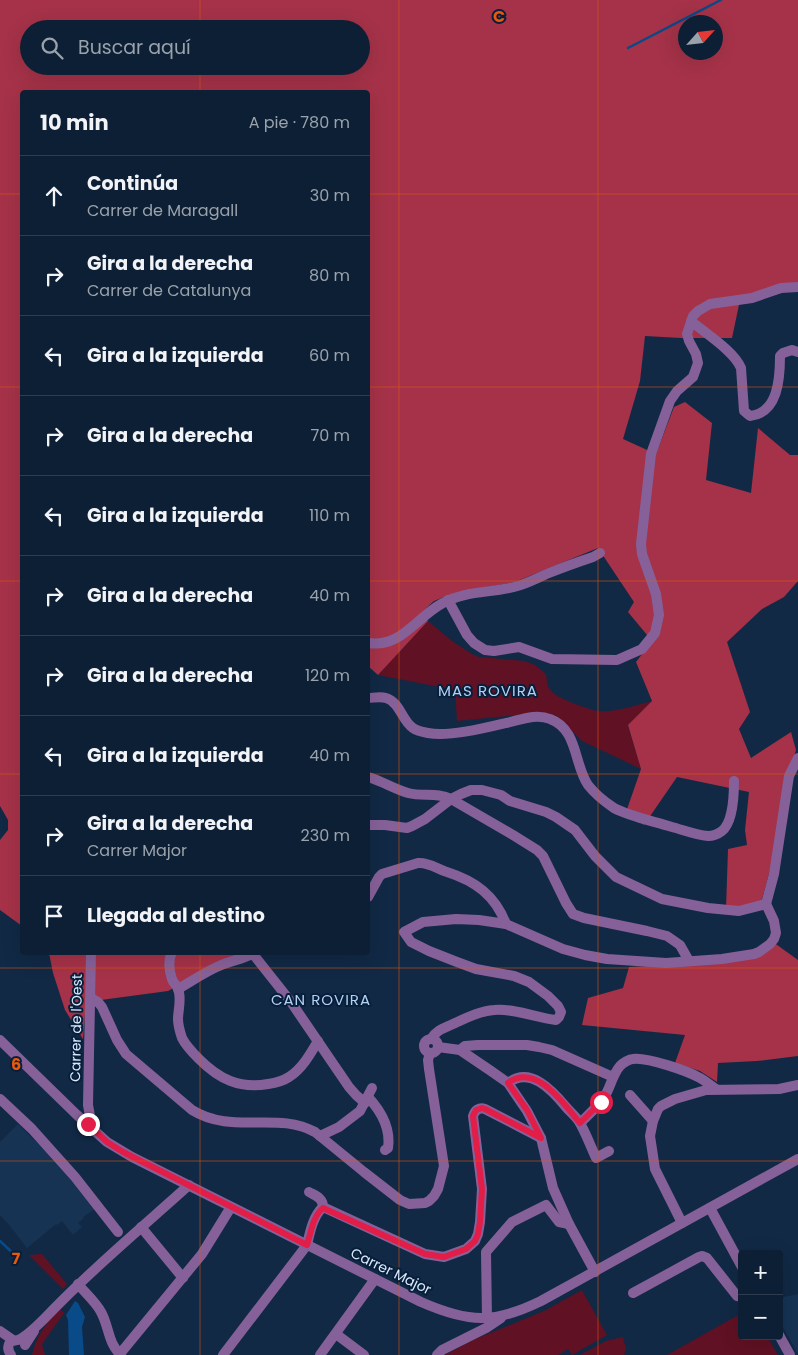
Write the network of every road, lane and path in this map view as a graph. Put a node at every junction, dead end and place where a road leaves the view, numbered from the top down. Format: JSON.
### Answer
{"nodes":[{"id":1,"x":798,"y":287,"type":"edge"},
{"id":2,"x":691,"y":321,"type":"junction"},
{"id":3,"x":798,"y":352,"type":"edge"},
{"id":4,"x":600,"y":553,"type":"dead end"},
{"id":5,"x":448,"y":600,"type":"junction"},
{"id":6,"x":370,"y":642,"type":"edge"},
{"id":7,"x":370,"y":698,"type":"edge"},
{"id":8,"x":798,"y":758,"type":"edge"},
{"id":9,"x":370,"y":778,"type":"edge"},
{"id":10,"x":734,"y":780,"type":"dead end"},
{"id":11,"x":451,"y":799,"type":"junction"},
{"id":12,"x":370,"y":825,"type":"edge"},
{"id":13,"x":370,"y":893,"type":"edge"},
{"id":14,"x":766,"y":904,"type":"junction"},
{"id":15,"x":506,"y":924,"type":"junction"},
{"id":16,"x":91,"y":955,"type":"edge"},
{"id":17,"x":170,"y":955,"type":"edge"},
{"id":18,"x":249,"y":955,"type":"edge"},
{"id":19,"x":256,"y":955,"type":"edge"},
{"id":20,"x":688,"y":961,"type":"junction"},
{"id":21,"x":178,"y":989,"type":"junction"},
{"id":22,"x":91,"y":998,"type":"junction"},
{"id":23,"x":0,"y":1040,"type":"edge"},
{"id":24,"x":318,"y":1041,"type":"junction"},
{"id":25,"x":433,"y":1046,"type":"junction"},
{"id":26,"x":460,"y":1050,"type":"junction"},
{"id":27,"x":613,"y":1077,"type":"junction"},
{"id":28,"x":508,"y":1083,"type":"junction"},
{"id":29,"x":798,"y":1084,"type":"edge"},
{"id":30,"x":716,"y":1089,"type":"junction"},
{"id":31,"x":630,"y":1095,"type":"dead end"},
{"id":32,"x":369,"y":1096,"type":"junction"},
{"id":33,"x":0,"y":1099,"type":"edge"},
{"id":34,"x":88,"y":1105,"type":"junction"},
{"id":35,"x":77,"y":1115,"type":"junction"},
{"id":36,"x":653,"y":1121,"type":"junction"},
{"id":37,"x":580,"y":1123,"type":"junction"},
{"id":38,"x":88,"y":1124,"type":"junction"},
{"id":39,"x":320,"y":1136,"type":"junction"},
{"id":40,"x":541,"y":1138,"type":"junction"},
{"id":41,"x":385,"y":1150,"type":"dead end"},
{"id":42,"x":609,"y":1151,"type":"dead end"},
{"id":43,"x":798,"y":1159,"type":"edge"},
{"id":44,"x":189,"y":1185,"type":"junction"},
{"id":45,"x":308,"y":1192,"type":"dead end"},
{"id":46,"x":231,"y":1207,"type":"junction"},
{"id":47,"x":323,"y":1208,"type":"junction"},
{"id":48,"x":710,"y":1208,"type":"junction"},
{"id":49,"x":569,"y":1224,"type":"junction"},
{"id":50,"x":682,"y":1224,"type":"junction"},
{"id":51,"x":142,"y":1227,"type":"junction"},
{"id":52,"x":122,"y":1237,"type":"junction"},
{"id":53,"x":307,"y":1245,"type":"junction"},
{"id":54,"x":738,"y":1260,"type":"edge"},
{"id":55,"x":595,"y":1272,"type":"junction"},
{"id":56,"x":183,"y":1278,"type":"junction"},
{"id":57,"x":376,"y":1279,"type":"junction"},
{"id":58,"x":78,"y":1284,"type":"junction"},
{"id":59,"x":633,"y":1293,"type":"dead end"},
{"id":60,"x":738,"y":1296,"type":"edge"},
{"id":61,"x":504,"y":1316,"type":"junction"},
{"id":62,"x":487,"y":1319,"type":"junction"},
{"id":63,"x":0,"y":1331,"type":"edge"},
{"id":64,"x":336,"y":1334,"type":"junction"},
{"id":65,"x":0,"y":1336,"type":"edge"},
{"id":66,"x":782,"y":1340,"type":"edge"},
{"id":67,"x":18,"y":1349,"type":"edge"},
{"id":68,"x":120,"y":1355,"type":"edge"},
{"id":69,"x":223,"y":1355,"type":"edge"},
{"id":70,"x":320,"y":1355,"type":"edge"},
{"id":71,"x":364,"y":1355,"type":"edge"},
{"id":72,"x":437,"y":1355,"type":"edge"},
{"id":73,"x":790,"y":1355,"type":"edge"}],
"edges":[{"from":1,"to":2,"type":"street"},
{"from":2,"to":3,"type":"street"},
{"from":2,"to":5,"type":"street"},
{"from":4,"to":5,"type":"street"},
{"from":5,"to":6,"type":"street"},
{"from":7,"to":10,"type":"street"},
{"from":8,"to":14,"type":"street"},
{"from":9,"to":11,"type":"street"},
{"from":11,"to":12,"type":"street"},
{"from":11,"to":14,"type":"street"},
{"from":11,"to":20,"type":"street"},
{"from":13,"to":15,"type":"street"},
{"from":14,"to":20,"type":"street"},
{"from":15,"to":20,"type":"street"},
{"from":15,"to":25,"type":"street"},
{"from":16,"to":22,"type":"street","name":"Carrer de l'Oest"},
{"from":17,"to":21,"type":"street"},
{"from":18,"to":21,"type":"street"},
{"from":19,"to":24,"type":"street"},
{"from":21,"to":24,"type":"street"},
{"from":22,"to":34,"type":"street","name":"Carrer de l'Oest"},
{"from":22,"to":39,"type":"street"},
{"from":23,"to":35,"type":"street","name":"Carrer Major"},
{"from":24,"to":32,"type":"street"},
{"from":25,"to":26,"type":"street"},
{"from":25,"to":39,"type":"street"},
{"from":26,"to":27,"type":"street"},
{"from":26,"to":28,"type":"street"},
{"from":27,"to":30,"type":"street"},
{"from":27,"to":37,"type":"street"},
{"from":28,"to":37,"type":"street"},
{"from":28,"to":40,"type":"street"},
{"from":29,"to":30,"type":"street"},
{"from":30,"to":36,"type":"street"},
{"from":31,"to":36,"type":"street"},
{"from":32,"to":39,"type":"street"},
{"from":32,"to":41,"type":"street"},
{"from":33,"to":52,"type":"street"},
{"from":34,"to":35,"type":"street"},
{"from":34,"to":38,"type":"street","name":"Carrer de l'Oest"},
{"from":35,"to":38,"type":"street","name":"Carrer Major"},
{"from":36,"to":50,"type":"street"},
{"from":37,"to":42,"type":"street"},
{"from":38,"to":44,"type":"street","name":"Carrer Major"},
{"from":40,"to":47,"type":"street"},
{"from":40,"to":49,"type":"street"},
{"from":43,"to":48,"type":"street","name":"Carrer Major"},
{"from":44,"to":46,"type":"street","name":"Carrer Major"},
{"from":44,"to":51,"type":"street"},
{"from":45,"to":47,"type":"street"},
{"from":46,"to":53,"type":"street","name":"Carrer Major"},
{"from":46,"to":56,"type":"street"},
{"from":47,"to":53,"type":"street"},
{"from":48,"to":50,"type":"street","name":"Carrer Major"},
{"from":48,"to":54,"type":"street"},
{"from":49,"to":55,"type":"street"},
{"from":49,"to":62,"type":"street"},
{"from":50,"to":55,"type":"street","name":"Carrer Major"},
{"from":51,"to":52,"type":"street"},
{"from":51,"to":56,"type":"street"},
{"from":52,"to":58,"type":"street"},
{"from":53,"to":57,"type":"street","name":"Carrer Major"},
{"from":53,"to":69,"type":"street"},
{"from":55,"to":61,"type":"street","name":"Carrer Major"},
{"from":56,"to":68,"type":"street"},
{"from":57,"to":62,"type":"street","name":"Carrer Major"},
{"from":57,"to":64,"type":"street"},
{"from":58,"to":67,"type":"street"},
{"from":58,"to":68,"type":"street"},
{"from":59,"to":60,"type":"street"},
{"from":61,"to":62,"type":"street","name":"Carrer Major"},
{"from":61,"to":72,"type":"street"},
{"from":63,"to":67,"type":"street"},
{"from":64,"to":70,"type":"street"},
{"from":64,"to":71,"type":"street"},
{"from":65,"to":67,"type":"street"},
{"from":66,"to":73,"type":"street"}]}
